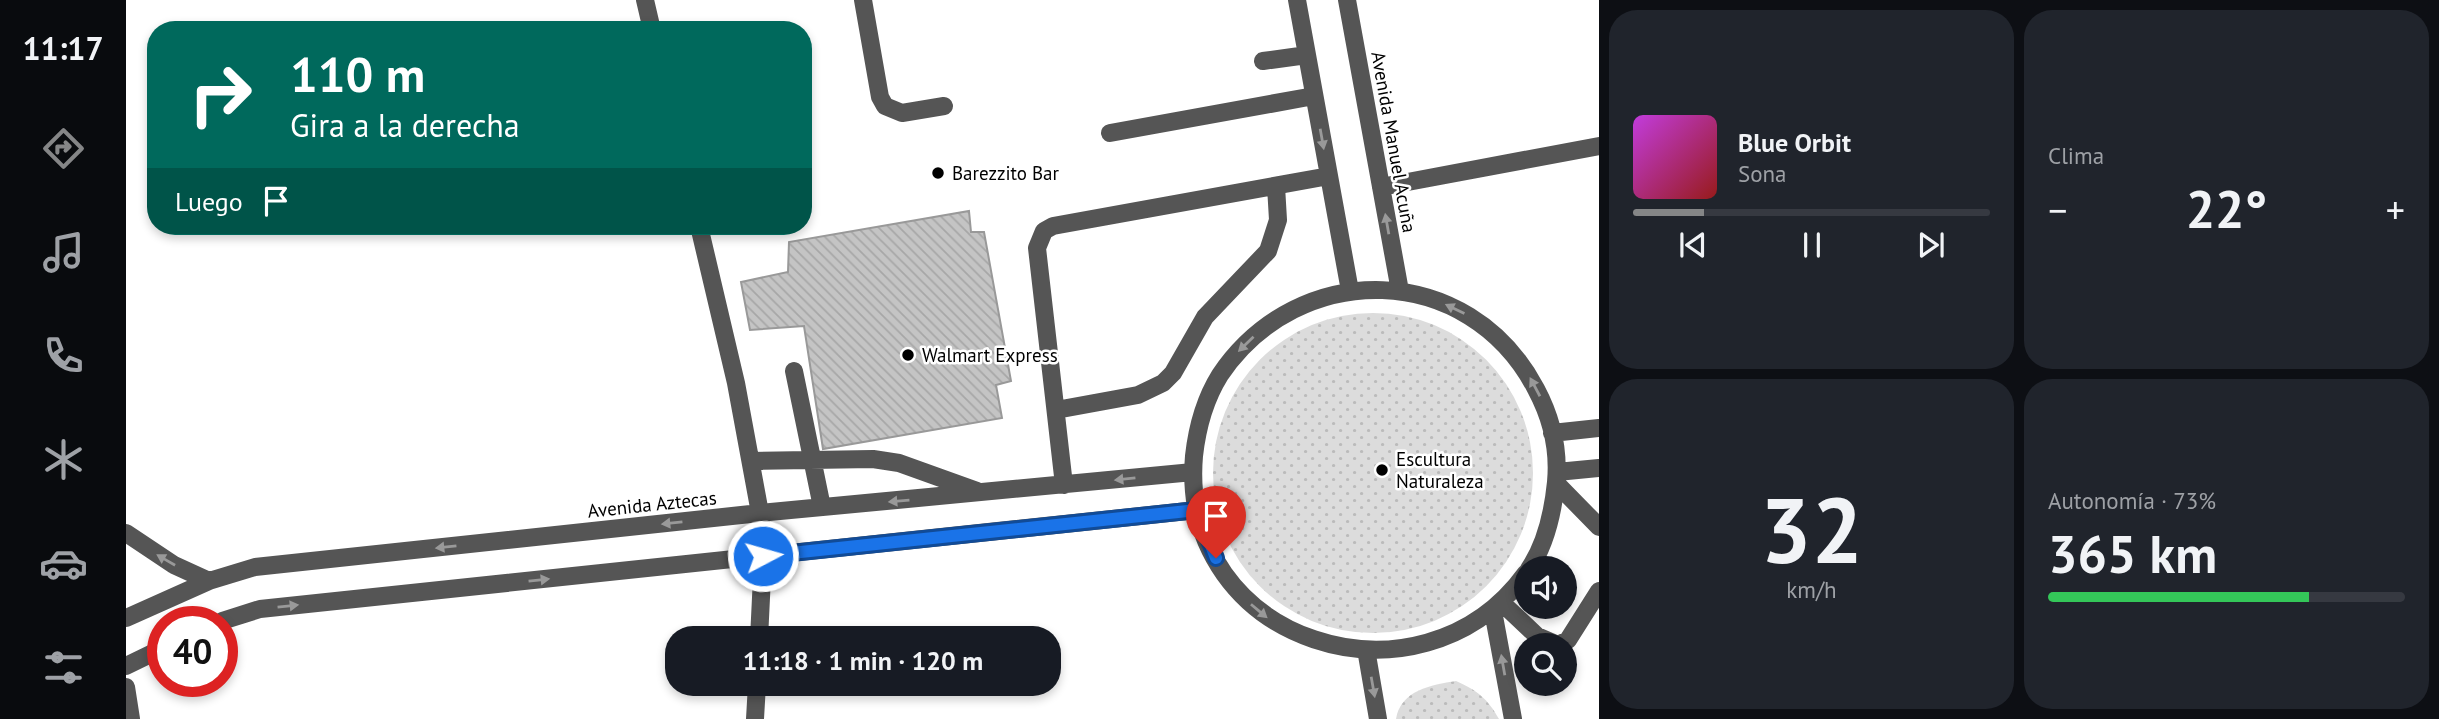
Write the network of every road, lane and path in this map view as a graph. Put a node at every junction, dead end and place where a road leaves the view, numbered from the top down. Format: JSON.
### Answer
{"nodes":[{"id":1,"x":645,"y":0,"type":"edge"},
{"id":2,"x":863,"y":0,"type":"edge"},
{"id":3,"x":1297,"y":0,"type":"edge"},
{"id":4,"x":1347,"y":0,"type":"edge"},
{"id":5,"x":650,"y":21,"type":"edge"},
{"id":6,"x":1307,"y":55,"type":"junction"},
{"id":7,"x":1263,"y":61,"type":"dead end"},
{"id":8,"x":1314,"y":96,"type":"junction"},
{"id":9,"x":944,"y":106,"type":"dead end"},
{"id":10,"x":1110,"y":133,"type":"dead end"},
{"id":11,"x":1599,"y":146,"type":"edge"},
{"id":12,"x":1329,"y":176,"type":"junction"},
{"id":13,"x":1276,"y":186,"type":"junction"},
{"id":14,"x":1381,"y":187,"type":"junction"},
{"id":15,"x":701,"y":235,"type":"edge"},
{"id":16,"x":1350,"y":291,"type":"junction"},
{"id":17,"x":1400,"y":291,"type":"junction"},
{"id":18,"x":794,"y":371,"type":"dead end"},
{"id":19,"x":1056,"y":410,"type":"junction"},
{"id":20,"x":1599,"y":428,"type":"edge"},
{"id":21,"x":1552,"y":433,"type":"junction"},
{"id":22,"x":812,"y":460,"type":"junction"},
{"id":23,"x":751,"y":461,"type":"junction"},
{"id":24,"x":1599,"y":468,"type":"edge"},
{"id":25,"x":1193,"y":472,"type":"junction"},
{"id":26,"x":1556,"y":477,"type":"junction"},
{"id":27,"x":1064,"y":485,"type":"junction"},
{"id":28,"x":983,"y":493,"type":"junction"},
{"id":29,"x":822,"y":508,"type":"junction"},
{"id":30,"x":1197,"y":510,"type":"junction"},
{"id":31,"x":760,"y":513,"type":"junction"},
{"id":32,"x":1599,"y":527,"type":"edge"},
{"id":33,"x":126,"y":533,"type":"edge"},
{"id":34,"x":763,"y":556,"type":"junction"},
{"id":35,"x":1535,"y":556,"type":"edge"},
{"id":36,"x":209,"y":581,"type":"junction"},
{"id":37,"x":1514,"y":587,"type":"edge"},
{"id":38,"x":1599,"y":591,"type":"edge"},
{"id":39,"x":1497,"y":607,"type":"junction"},
{"id":40,"x":238,"y":616,"type":"edge"},
{"id":41,"x":126,"y":618,"type":"edge"},
{"id":42,"x":760,"y":626,"type":"edge"},
{"id":43,"x":1367,"y":655,"type":"junction"},
{"id":44,"x":147,"y":656,"type":"edge"},
{"id":45,"x":126,"y":666,"type":"edge"},
{"id":46,"x":126,"y":687,"type":"edge"},
{"id":47,"x":756,"y":696,"type":"edge"},
{"id":48,"x":131,"y":719,"type":"edge"},
{"id":49,"x":755,"y":719,"type":"edge"},
{"id":50,"x":1378,"y":719,"type":"edge"},
{"id":51,"x":1513,"y":719,"type":"edge"}],
"edges":[{"from":1,"to":5,"type":"street"},
{"from":2,"to":9,"type":"street"},
{"from":3,"to":6,"type":"street"},
{"from":4,"to":14,"type":"street","name":"Avenida Manuel Acuña"},
{"from":6,"to":7,"type":"street"},
{"from":6,"to":8,"type":"street"},
{"from":8,"to":10,"type":"street"},
{"from":8,"to":12,"type":"street","one_way":true},
{"from":11,"to":14,"type":"street"},
{"from":12,"to":13,"type":"street"},
{"from":12,"to":16,"type":"street"},
{"from":13,"to":19,"type":"street"},
{"from":13,"to":19,"type":"street"},
{"from":17,"to":14,"type":"street","name":"Avenida Manuel Acuña","one_way":true},
{"from":15,"to":23,"type":"street"},
{"from":16,"to":17,"type":"street"},
{"from":16,"to":25,"type":"street","one_way":true},
{"from":21,"to":17,"type":"street","one_way":true},
{"from":18,"to":22,"type":"street"},
{"from":19,"to":27,"type":"street"},
{"from":20,"to":21,"type":"street"},
{"from":21,"to":26,"type":"street"},
{"from":22,"to":23,"type":"street"},
{"from":22,"to":28,"type":"street"},
{"from":22,"to":29,"type":"street"},
{"from":23,"to":31,"type":"street"},
{"from":24,"to":26,"type":"street"},
{"from":25,"to":27,"type":"street","name":"Avenida Aztecas","one_way":true},
{"from":25,"to":30,"type":"street"},
{"from":26,"to":32,"type":"street"},
{"from":26,"to":35,"type":"street"},
{"from":27,"to":28,"type":"street","name":"Avenida Aztecas"},
{"from":28,"to":29,"type":"street","name":"Avenida Aztecas","one_way":true},
{"from":29,"to":31,"type":"street","name":"Avenida Aztecas"},
{"from":30,"to":34,"type":"street"},
{"from":30,"to":43,"type":"street","one_way":true},
{"from":31,"to":34,"type":"street"},
{"from":31,"to":36,"type":"street","name":"Avenida Aztecas","one_way":true},
{"from":36,"to":33,"type":"street","one_way":true},
{"from":40,"to":34,"type":"street","one_way":true},
{"from":34,"to":42,"type":"street"},
{"from":36,"to":41,"type":"street","name":"Avenida Aztecas"},
{"from":37,"to":39,"type":"street"},
{"from":38,"to":39,"type":"street"},
{"from":39,"to":43,"type":"street"},
{"from":51,"to":39,"type":"street","one_way":true},
{"from":43,"to":50,"type":"street","one_way":true},
{"from":44,"to":45,"type":"street"},
{"from":46,"to":48,"type":"street"},
{"from":47,"to":49,"type":"street"}]}
